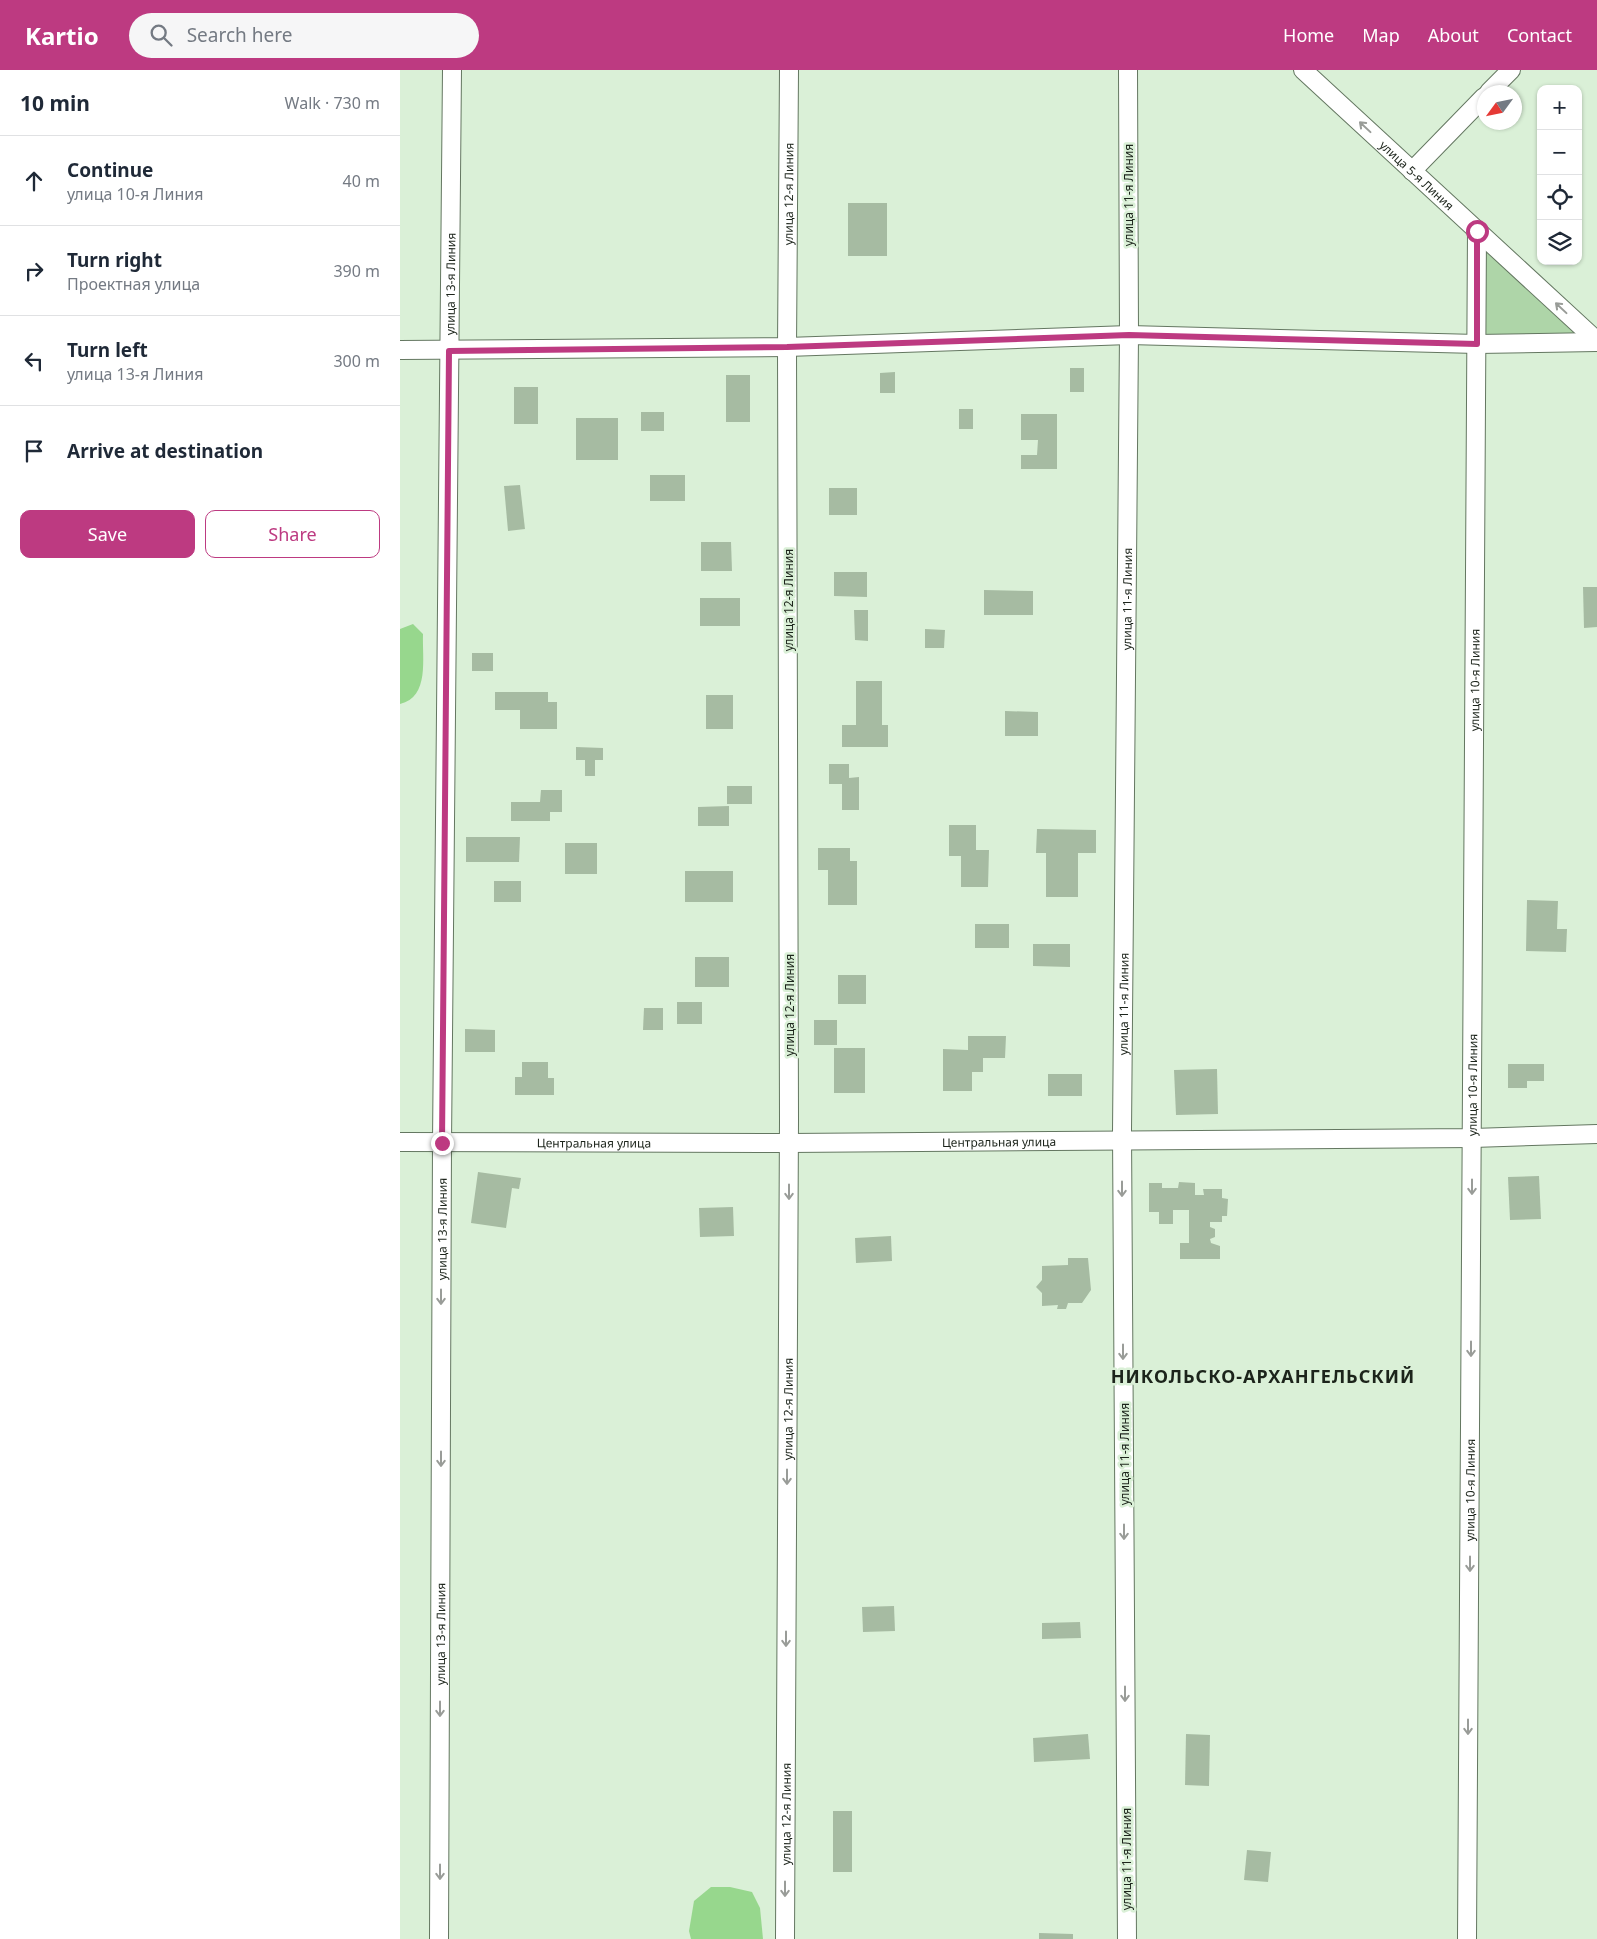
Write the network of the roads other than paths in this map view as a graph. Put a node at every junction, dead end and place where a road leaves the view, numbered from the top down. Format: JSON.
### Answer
{"nodes":[{"id":1,"x":452,"y":70,"type":"edge"},
{"id":2,"x":789,"y":70,"type":"edge"},
{"id":3,"x":1128,"y":70,"type":"edge"},
{"id":4,"x":1303,"y":70,"type":"edge"},
{"id":5,"x":1511,"y":70,"type":"edge"},
{"id":6,"x":1496,"y":85,"type":"edge"},
{"id":7,"x":1477,"y":104,"type":"edge"},
{"id":8,"x":1412,"y":171,"type":"junction"},
{"id":9,"x":1477,"y":231,"type":"junction"},
{"id":10,"x":1129,"y":335,"type":"junction"},
{"id":11,"x":1597,"y":342,"type":"edge"},
{"id":12,"x":1477,"y":344,"type":"junction"},
{"id":13,"x":787,"y":347,"type":"junction"},
{"id":14,"x":400,"y":350,"type":"edge"},
{"id":15,"x":449,"y":351,"type":"junction"},
{"id":16,"x":1597,"y":1134,"type":"edge"},
{"id":17,"x":1473,"y":1138,"type":"junction"},
{"id":18,"x":1122,"y":1140,"type":"junction"},
{"id":19,"x":400,"y":1142,"type":"edge"},
{"id":20,"x":442,"y":1143,"type":"junction"},
{"id":21,"x":789,"y":1143,"type":"junction"},
{"id":22,"x":440,"y":1939,"type":"edge"},
{"id":23,"x":785,"y":1939,"type":"edge"},
{"id":24,"x":1127,"y":1939,"type":"edge"},
{"id":25,"x":1467,"y":1939,"type":"edge"}],
"edges":[{"from":1,"to":15,"type":"street","name":"улица 13-я Линия"},
{"from":2,"to":13,"type":"street","name":"улица 12-я Линия"},
{"from":3,"to":10,"type":"street","name":"улица 11-я Линия"},
{"from":8,"to":4,"type":"street","name":"улица 5-я Линия","one_way":true},
{"from":5,"to":6,"type":"street"},
{"from":7,"to":8,"type":"street"},
{"from":8,"to":9,"type":"street","name":"улица 5-я Линия"},
{"from":11,"to":9,"type":"street","name":"улица 5-я Линия","one_way":true},
{"from":9,"to":12,"type":"street","name":"улица 10-я Линия"},
{"from":10,"to":12,"type":"street"},
{"from":10,"to":13,"type":"street"},
{"from":10,"to":18,"type":"street","name":"улица 11-я Линия"},
{"from":11,"to":12,"type":"street"},
{"from":12,"to":17,"type":"street","name":"улица 10-я Линия"},
{"from":13,"to":15,"type":"street"},
{"from":13,"to":21,"type":"street","name":"улица 12-я Линия"},
{"from":14,"to":15,"type":"street"},
{"from":15,"to":20,"type":"street","name":"улица 13-я Линия"},
{"from":16,"to":17,"type":"street","name":"Центральная улица"},
{"from":17,"to":18,"type":"street","name":"Центральная улица"},
{"from":17,"to":25,"type":"street","name":"улица 10-я Линия","one_way":true},
{"from":18,"to":21,"type":"street","name":"Центральная улица"},
{"from":18,"to":24,"type":"street","name":"улица 11-я Линия","one_way":true},
{"from":19,"to":20,"type":"street","name":"Центральная улица"},
{"from":20,"to":21,"type":"street","name":"Центральная улица"},
{"from":20,"to":22,"type":"street","name":"улица 13-я Линия","one_way":true},
{"from":21,"to":23,"type":"street","name":"улица 12-я Линия","one_way":true}]}
